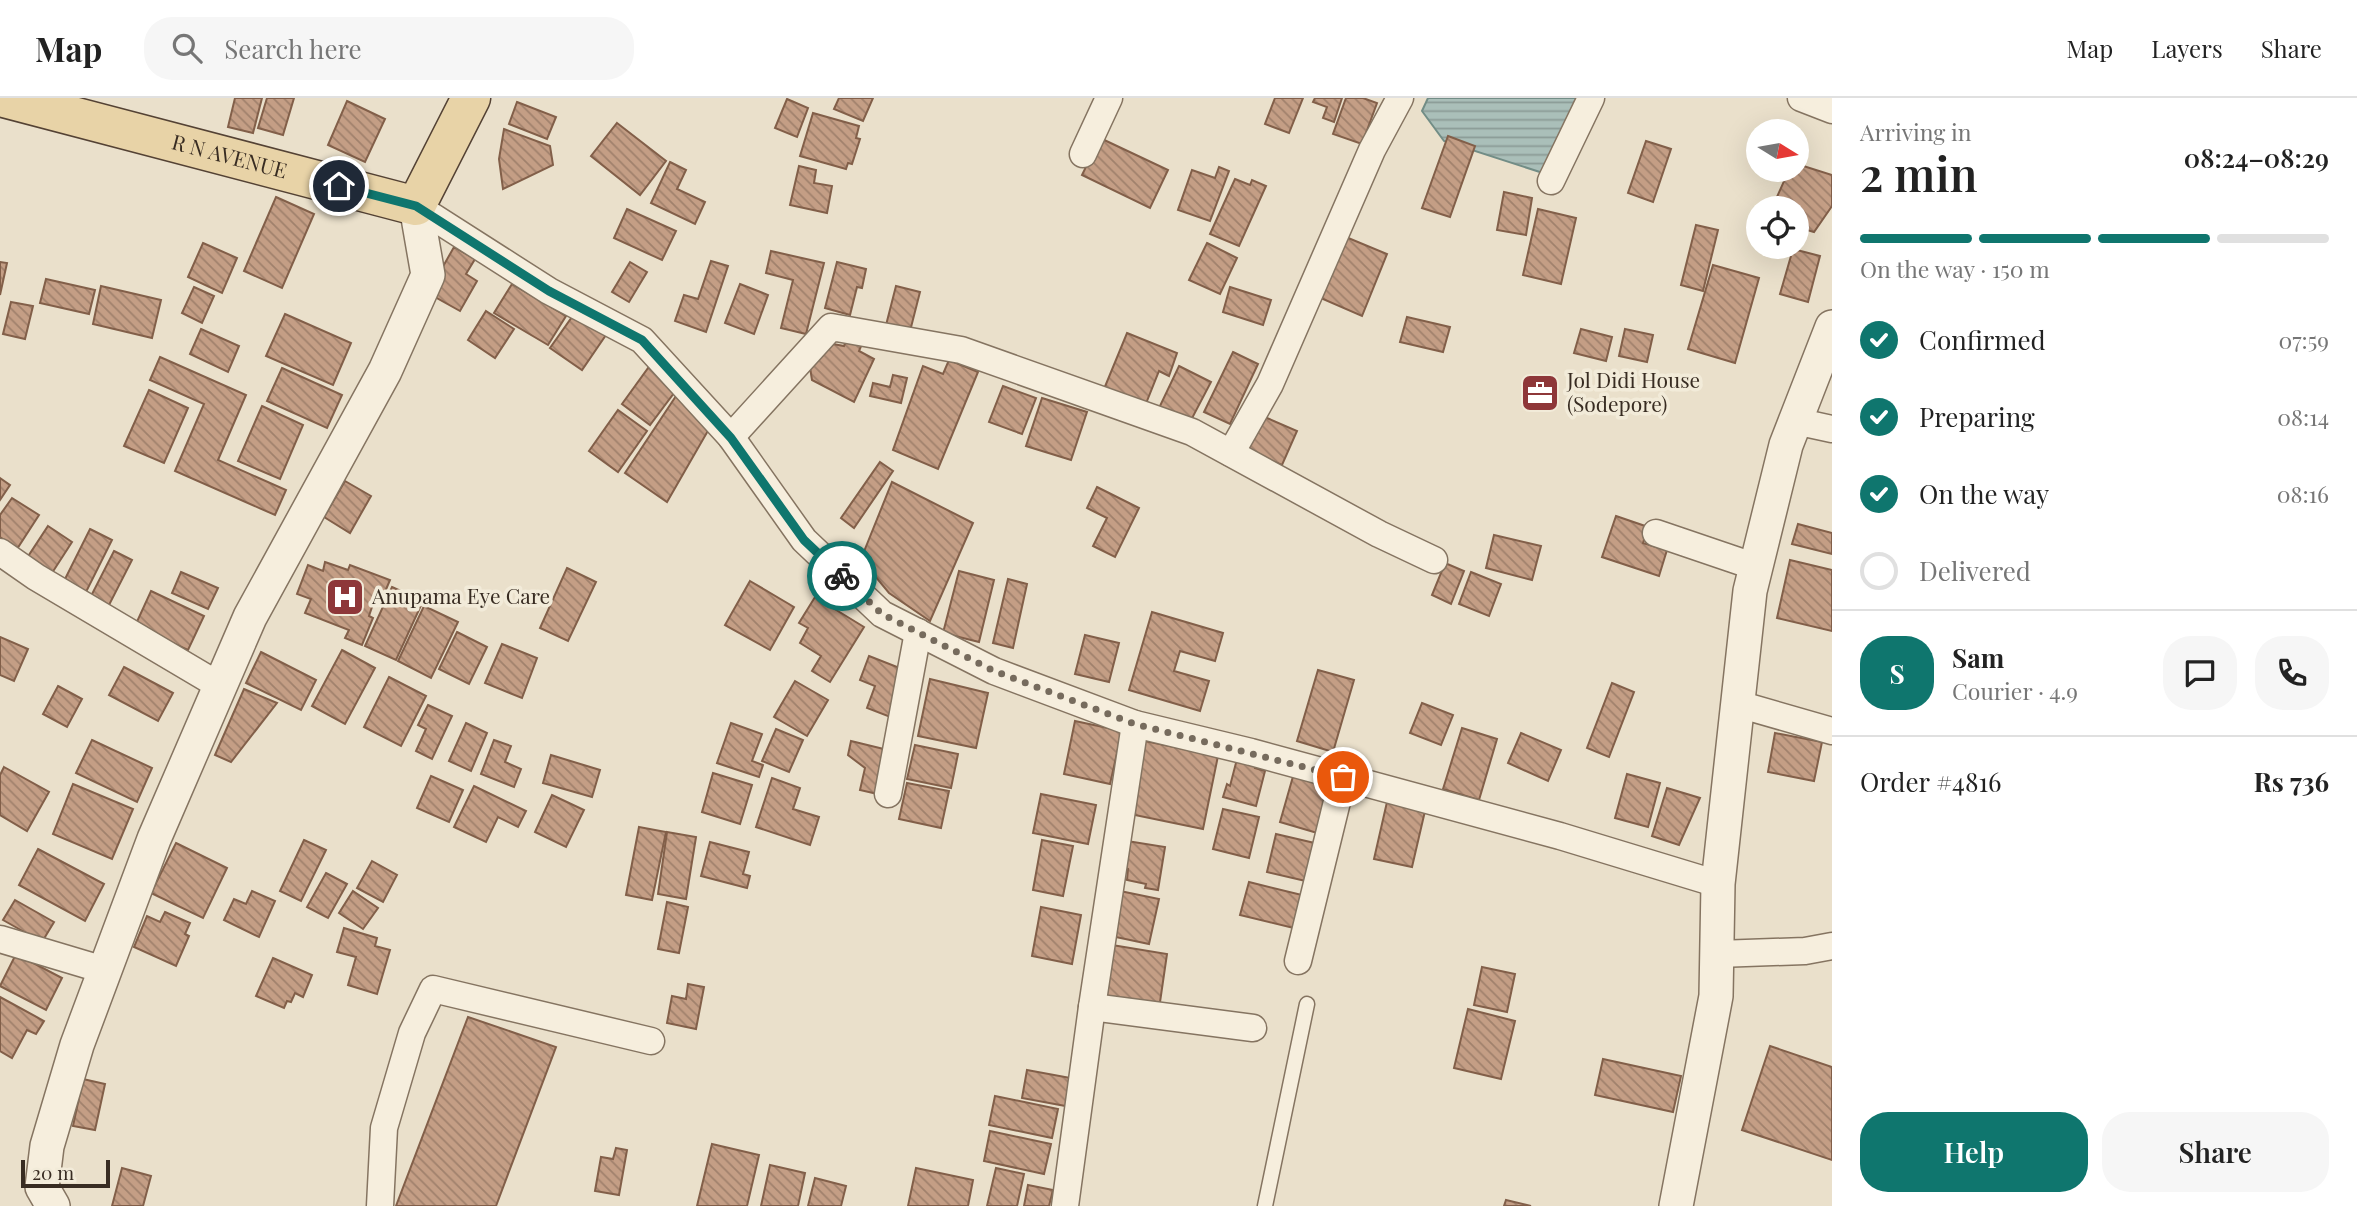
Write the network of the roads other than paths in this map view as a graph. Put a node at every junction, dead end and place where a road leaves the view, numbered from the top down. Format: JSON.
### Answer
{"nodes":[{"id":1,"x":4,"y":98,"type":"edge"},
{"id":2,"x":471,"y":98,"type":"edge"},
{"id":3,"x":1109,"y":98,"type":"edge"},
{"id":4,"x":1400,"y":98,"type":"edge"},
{"id":5,"x":1591,"y":98,"type":"edge"},
{"id":6,"x":1801,"y":98,"type":"edge"},
{"id":7,"x":1832,"y":110,"type":"edge"},
{"id":8,"x":1083,"y":154,"type":"dead end"},
{"id":9,"x":1551,"y":181,"type":"dead end"},
{"id":10,"x":416,"y":206,"type":"junction"},
{"id":11,"x":1832,"y":327,"type":"edge"},
{"id":12,"x":1795,"y":421,"type":"junction"},
{"id":13,"x":1832,"y":429,"type":"edge"},
{"id":14,"x":731,"y":438,"type":"junction"},
{"id":15,"x":1231,"y":453,"type":"junction"},
{"id":16,"x":1656,"y":533,"type":"dead end"},
{"id":17,"x":0,"y":552,"type":"edge"},
{"id":18,"x":1434,"y":560,"type":"dead end"},
{"id":19,"x":1756,"y":567,"type":"junction"},
{"id":20,"x":918,"y":632,"type":"junction"},
{"id":21,"x":220,"y":685,"type":"junction"},
{"id":22,"x":1738,"y":704,"type":"junction"},
{"id":23,"x":1135,"y":724,"type":"junction"},
{"id":24,"x":1832,"y":731,"type":"edge"},
{"id":25,"x":1343,"y":777,"type":"junction"},
{"id":26,"x":888,"y":794,"type":"dead end"},
{"id":27,"x":1718,"y":884,"type":"junction"},
{"id":28,"x":0,"y":939,"type":"edge"},
{"id":29,"x":1832,"y":946,"type":"edge"},
{"id":30,"x":1718,"y":954,"type":"junction"},
{"id":31,"x":1298,"y":961,"type":"dead end"},
{"id":32,"x":104,"y":970,"type":"junction"},
{"id":33,"x":1307,"y":1004,"type":"dead end"},
{"id":34,"x":1092,"y":1007,"type":"junction"},
{"id":35,"x":1253,"y":1028,"type":"dead end"},
{"id":36,"x":651,"y":1041,"type":"dead end"},
{"id":37,"x":40,"y":1200,"type":"edge"},
{"id":38,"x":380,"y":1206,"type":"edge"},
{"id":39,"x":1065,"y":1206,"type":"edge"},
{"id":40,"x":1265,"y":1206,"type":"edge"},
{"id":41,"x":1676,"y":1206,"type":"edge"}],
"edges":[{"from":1,"to":10,"type":"main road","name":"R N AVENUE"},
{"from":2,"to":10,"type":"main road"},
{"from":3,"to":8,"type":"street"},
{"from":4,"to":15,"type":"street"},
{"from":5,"to":9,"type":"street"},
{"from":6,"to":7,"type":"street"},
{"from":10,"to":14,"type":"street"},
{"from":10,"to":21,"type":"street"},
{"from":11,"to":12,"type":"street"},
{"from":12,"to":13,"type":"street"},
{"from":12,"to":19,"type":"street"},
{"from":14,"to":15,"type":"street"},
{"from":14,"to":20,"type":"street"},
{"from":15,"to":18,"type":"street"},
{"from":16,"to":19,"type":"street"},
{"from":17,"to":21,"type":"street"},
{"from":19,"to":22,"type":"street"},
{"from":20,"to":23,"type":"street"},
{"from":20,"to":26,"type":"street"},
{"from":21,"to":32,"type":"street"},
{"from":22,"to":24,"type":"street"},
{"from":22,"to":27,"type":"street"},
{"from":23,"to":25,"type":"street"},
{"from":23,"to":34,"type":"street"},
{"from":25,"to":27,"type":"street"},
{"from":25,"to":31,"type":"street"},
{"from":27,"to":30,"type":"street"},
{"from":28,"to":32,"type":"street"},
{"from":29,"to":30,"type":"street"},
{"from":30,"to":41,"type":"street"},
{"from":32,"to":37,"type":"street"},
{"from":33,"to":40,"type":"lane"},
{"from":34,"to":35,"type":"street"},
{"from":34,"to":39,"type":"street"},
{"from":36,"to":38,"type":"street"}]}
